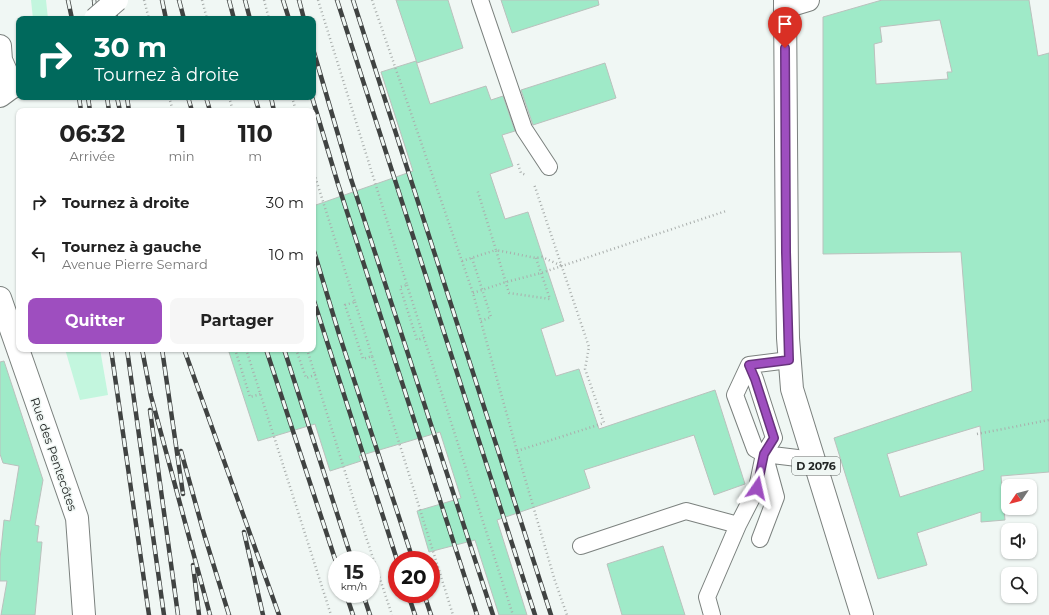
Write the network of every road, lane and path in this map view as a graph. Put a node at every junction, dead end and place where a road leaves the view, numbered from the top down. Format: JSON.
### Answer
{"nodes":[{"id":1,"x":117,"y":0,"type":"edge"},
{"id":2,"x":144,"y":0,"type":"edge"},
{"id":3,"x":202,"y":0,"type":"edge"},
{"id":4,"x":264,"y":0,"type":"edge"},
{"id":5,"x":318,"y":0,"type":"edge"},
{"id":6,"x":372,"y":0,"type":"edge"},
{"id":7,"x":480,"y":0,"type":"edge"},
{"id":8,"x":808,"y":0,"type":"edge"},
{"id":9,"x":785,"y":3,"type":"edge"},
{"id":10,"x":98,"y":16,"type":"edge"},
{"id":11,"x":147,"y":16,"type":"edge"},
{"id":12,"x":206,"y":16,"type":"edge"},
{"id":13,"x":268,"y":16,"type":"edge"},
{"id":14,"x":0,"y":46,"type":"edge"},
{"id":15,"x":11,"y":89,"type":"edge"},
{"id":16,"x":549,"y":167,"type":"dead end"},
{"id":17,"x":316,"y":180,"type":"edge"},
{"id":18,"x":477,"y":189,"type":"dead end"},
{"id":19,"x":726,"y":211,"type":"dead end"},
{"id":20,"x":496,"y":250,"type":"junction"},
{"id":21,"x":472,"y":258,"type":"junction"},
{"id":22,"x":536,"y":258,"type":"junction"},
{"id":23,"x":462,"y":261,"type":"junction"},
{"id":24,"x":562,"y":266,"type":"junction"},
{"id":25,"x":541,"y":273,"type":"junction"},
{"id":26,"x":506,"y":282,"type":"junction"},
{"id":27,"x":407,"y":285,"type":"junction"},
{"id":28,"x":473,"y":293,"type":"junction"},
{"id":29,"x":0,"y":298,"type":"edge"},
{"id":30,"x":354,"y":302,"type":"junction"},
{"id":31,"x":481,"y":320,"type":"junction"},
{"id":32,"x":424,"y":338,"type":"junction"},
{"id":33,"x":16,"y":344,"type":"edge"},
{"id":34,"x":19,"y":352,"type":"edge"},
{"id":35,"x":236,"y":352,"type":"edge"},
{"id":36,"x":247,"y":352,"type":"edge"},
{"id":37,"x":297,"y":352,"type":"edge"},
{"id":38,"x":308,"y":352,"type":"edge"},
{"id":39,"x":372,"y":356,"type":"junction"},
{"id":40,"x":789,"y":360,"type":"junction"},
{"id":41,"x":749,"y":365,"type":"junction"},
{"id":42,"x":315,"y":375,"type":"junction"},
{"id":43,"x":260,"y":394,"type":"junction"},
{"id":44,"x":1049,"y":420,"type":"edge"},
{"id":45,"x":977,"y":434,"type":"dead end"},
{"id":46,"x":517,"y":451,"type":"junction"},
{"id":47,"x":764,"y":454,"type":"junction"},
{"id":48,"x":814,"y":460,"type":"junction"},
{"id":49,"x":738,"y":525,"type":"junction"},
{"id":50,"x":760,"y":539,"type":"dead end"},
{"id":51,"x":581,"y":546,"type":"dead end"},
{"id":52,"x":84,"y":615,"type":"edge"},
{"id":53,"x":331,"y":615,"type":"edge"},
{"id":54,"x":392,"y":615,"type":"edge"},
{"id":55,"x":454,"y":615,"type":"edge"},
{"id":56,"x":513,"y":615,"type":"edge"},
{"id":57,"x":567,"y":615,"type":"edge"},
{"id":58,"x":712,"y":615,"type":"edge"},
{"id":59,"x":862,"y":615,"type":"edge"}],
"edges":[{"from":1,"to":10,"type":"main road","bridge":true},
{"from":2,"to":11,"type":"path"},
{"from":3,"to":12,"type":"path"},
{"from":4,"to":13,"type":"path"},
{"from":5,"to":27,"type":"path"},
{"from":6,"to":23,"type":"path"},
{"from":7,"to":16,"type":"lane"},
{"from":8,"to":9,"type":"main road"},
{"from":9,"to":40,"type":"main road","number":"D 2076"},
{"from":14,"to":15,"type":"main road"},
{"from":17,"to":30,"type":"path"},
{"from":18,"to":20,"type":"path"},
{"from":19,"to":24,"type":"path"},
{"from":20,"to":21,"type":"path"},
{"from":20,"to":22,"type":"path"},
{"from":20,"to":26,"type":"path"},
{"from":21,"to":23,"type":"path"},
{"from":21,"to":31,"type":"path"},
{"from":22,"to":24,"type":"path"},
{"from":22,"to":25,"type":"path"},
{"from":23,"to":28,"type":"path"},
{"from":24,"to":25,"type":"path"},
{"from":24,"to":46,"type":"path"},
{"from":25,"to":26,"type":"path"},
{"from":25,"to":26,"type":"path"},
{"from":26,"to":28,"type":"path"},
{"from":27,"to":32,"type":"path"},
{"from":27,"to":32,"type":"path"},
{"from":28,"to":31,"type":"path"},
{"from":29,"to":33,"type":"main road","name":"Rue des Pentecôtes"},
{"from":30,"to":39,"type":"path"},
{"from":30,"to":39,"type":"path"},
{"from":31,"to":46,"type":"path"},
{"from":32,"to":56,"type":"path"},
{"from":34,"to":52,"type":"main road","name":"Rue des Pentecôtes"},
{"from":35,"to":43,"type":"path"},
{"from":36,"to":43,"type":"path"},
{"from":37,"to":42,"type":"path"},
{"from":38,"to":42,"type":"path"},
{"from":39,"to":55,"type":"path"},
{"from":40,"to":41,"type":"lane"},
{"from":40,"to":48,"type":"main road","number":"D 2076"},
{"from":41,"to":47,"type":"lane"},
{"from":41,"to":47,"type":"lane"},
{"from":42,"to":54,"type":"path"},
{"from":43,"to":53,"type":"path"},
{"from":44,"to":45,"type":"path"},
{"from":46,"to":57,"type":"path"},
{"from":47,"to":48,"type":"lane"},
{"from":47,"to":49,"type":"lane"},
{"from":47,"to":50,"type":"lane"},
{"from":48,"to":59,"type":"main road","number":"D 2076"},
{"from":49,"to":51,"type":"lane"},
{"from":49,"to":58,"type":"lane"}]}
